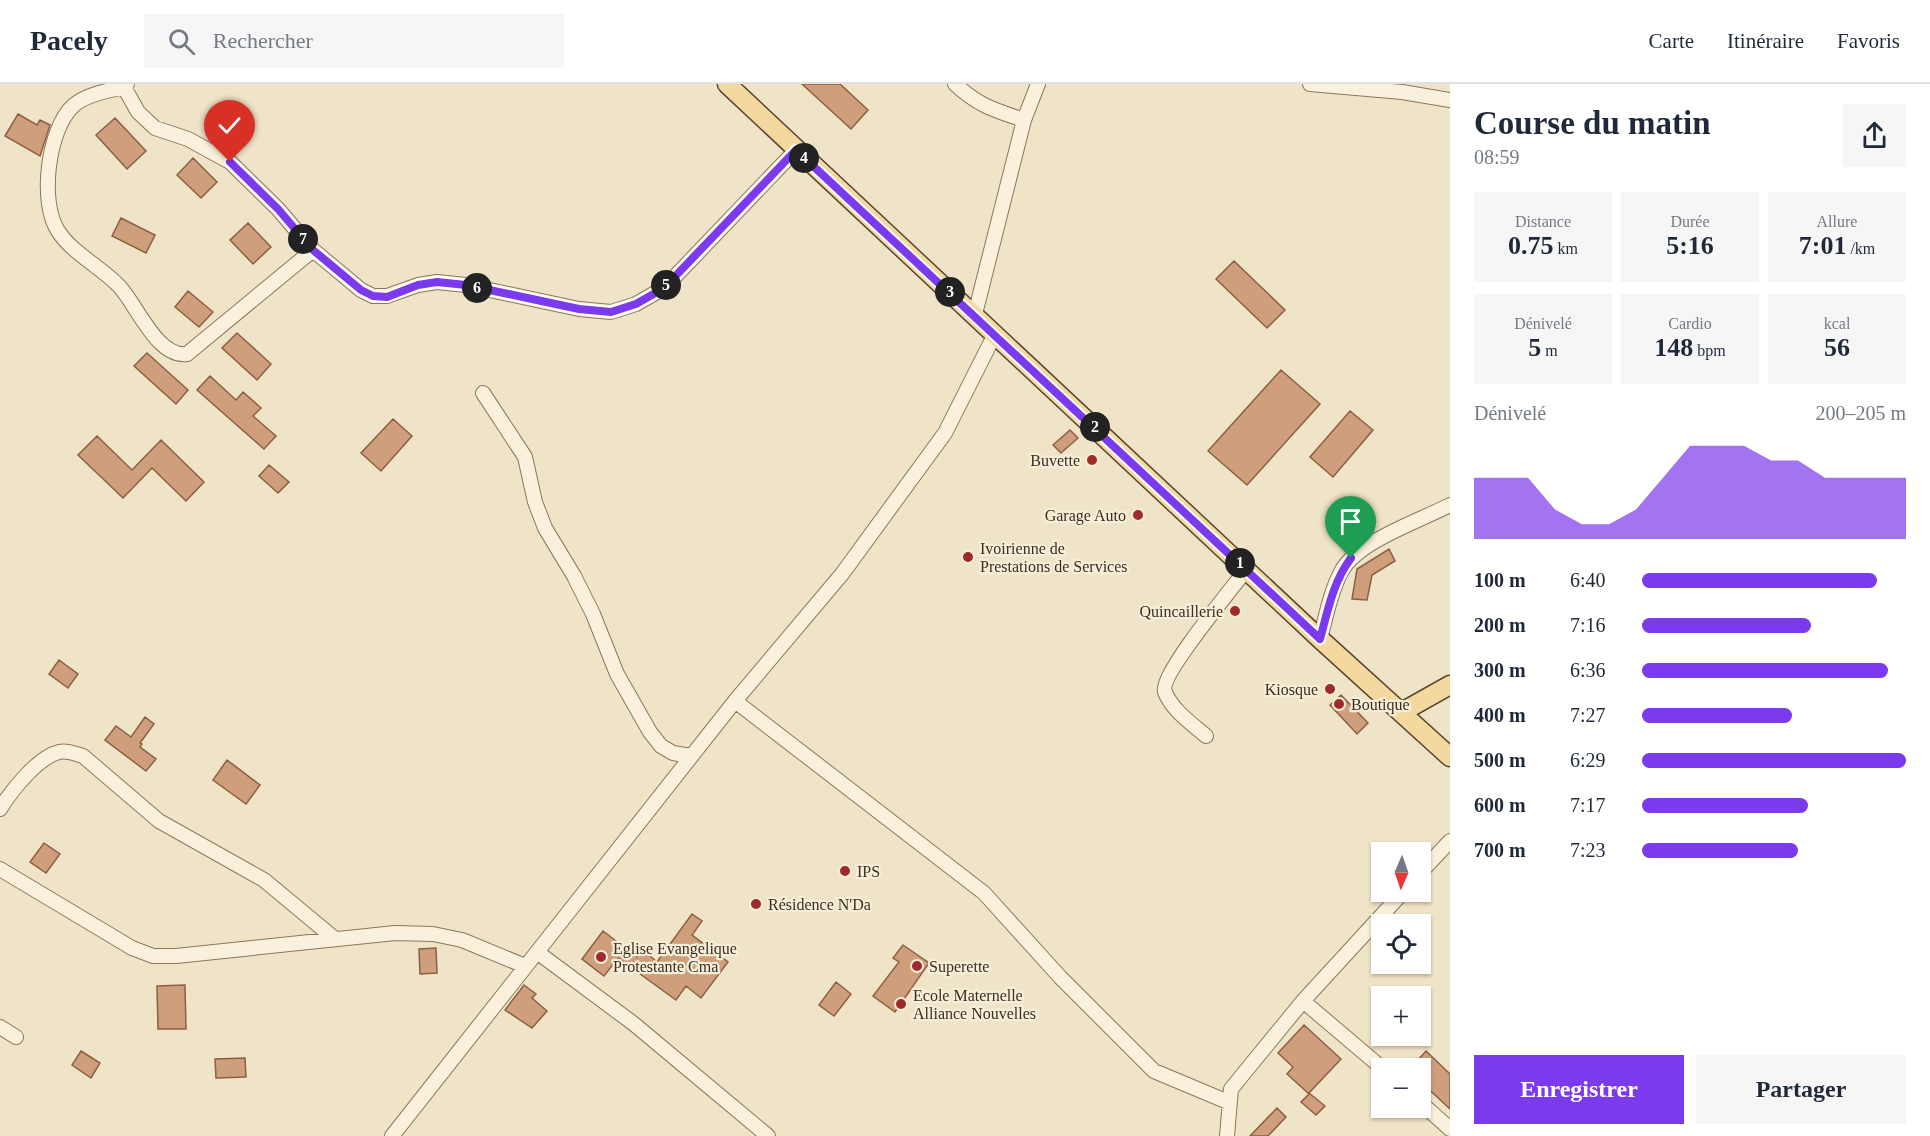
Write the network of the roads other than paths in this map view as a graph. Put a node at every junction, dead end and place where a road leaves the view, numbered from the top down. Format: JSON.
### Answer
{"nodes":[{"id":1,"x":728,"y":84,"type":"edge"},
{"id":2,"x":955,"y":84,"type":"edge"},
{"id":3,"x":1038,"y":84,"type":"edge"},
{"id":4,"x":1310,"y":84,"type":"edge"},
{"id":5,"x":126,"y":86,"type":"edge"},
{"id":6,"x":1402,"y":88,"type":"edge"},
{"id":7,"x":1450,"y":100,"type":"edge"},
{"id":8,"x":1024,"y":120,"type":"junction"},
{"id":9,"x":796,"y":150,"type":"junction"},
{"id":10,"x":313,"y":250,"type":"junction"},
{"id":11,"x":975,"y":314,"type":"junction"},
{"id":12,"x":995,"y":334,"type":"junction"},
{"id":13,"x":483,"y":393,"type":"dead end"},
{"id":14,"x":1450,"y":505,"type":"edge"},
{"id":15,"x":1246,"y":570,"type":"junction"},
{"id":16,"x":1320,"y":639,"type":"junction"},
{"id":17,"x":1450,"y":685,"type":"edge"},
{"id":18,"x":735,"y":701,"type":"junction"},
{"id":19,"x":1402,"y":712,"type":"junction"},
{"id":20,"x":1206,"y":736,"type":"dead end"},
{"id":21,"x":691,"y":756,"type":"junction"},
{"id":22,"x":1450,"y":757,"type":"edge"},
{"id":23,"x":0,"y":809,"type":"edge"},
{"id":24,"x":1450,"y":841,"type":"edge"},
{"id":25,"x":1431,"y":861,"type":"edge"},
{"id":26,"x":0,"y":869,"type":"edge"},
{"id":27,"x":1394,"y":902,"type":"edge"},
{"id":28,"x":335,"y":939,"type":"junction"},
{"id":29,"x":537,"y":952,"type":"junction"},
{"id":30,"x":525,"y":966,"type":"junction"},
{"id":31,"x":1303,"y":1001,"type":"junction"},
{"id":32,"x":0,"y":1027,"type":"edge"},
{"id":33,"x":16,"y":1037,"type":"dead end"},
{"id":34,"x":1371,"y":1059,"type":"edge"},
{"id":35,"x":1228,"y":1102,"type":"junction"},
{"id":36,"x":1431,"y":1112,"type":"edge"},
{"id":37,"x":1450,"y":1129,"type":"edge"},
{"id":38,"x":761,"y":1134,"type":"edge"},
{"id":39,"x":392,"y":1136,"type":"edge"},
{"id":40,"x":1227,"y":1136,"type":"edge"}],
"edges":[{"from":1,"to":9,"type":"main road"},
{"from":2,"to":8,"type":"street"},
{"from":3,"to":8,"type":"street"},
{"from":4,"to":6,"type":"street"},
{"from":5,"to":10,"type":"street"},
{"from":5,"to":10,"type":"street"},
{"from":6,"to":7,"type":"street"},
{"from":8,"to":11,"type":"street"},
{"from":9,"to":10,"type":"street"},
{"from":9,"to":11,"type":"main road"},
{"from":11,"to":12,"type":"main road"},
{"from":12,"to":15,"type":"main road"},
{"from":12,"to":18,"type":"street"},
{"from":13,"to":21,"type":"street"},
{"from":14,"to":16,"type":"street"},
{"from":15,"to":16,"type":"main road"},
{"from":15,"to":20,"type":"street"},
{"from":16,"to":19,"type":"main road"},
{"from":17,"to":19,"type":"main road"},
{"from":18,"to":21,"type":"street"},
{"from":18,"to":35,"type":"street"},
{"from":19,"to":22,"type":"main road"},
{"from":21,"to":29,"type":"street"},
{"from":23,"to":28,"type":"street"},
{"from":24,"to":25,"type":"street"},
{"from":26,"to":28,"type":"street"},
{"from":27,"to":31,"type":"street"},
{"from":28,"to":30,"type":"street"},
{"from":29,"to":30,"type":"street"},
{"from":29,"to":38,"type":"street"},
{"from":30,"to":39,"type":"street"},
{"from":31,"to":34,"type":"street"},
{"from":31,"to":35,"type":"street"},
{"from":32,"to":33,"type":"street"},
{"from":35,"to":40,"type":"street"},
{"from":36,"to":37,"type":"street"}]}
